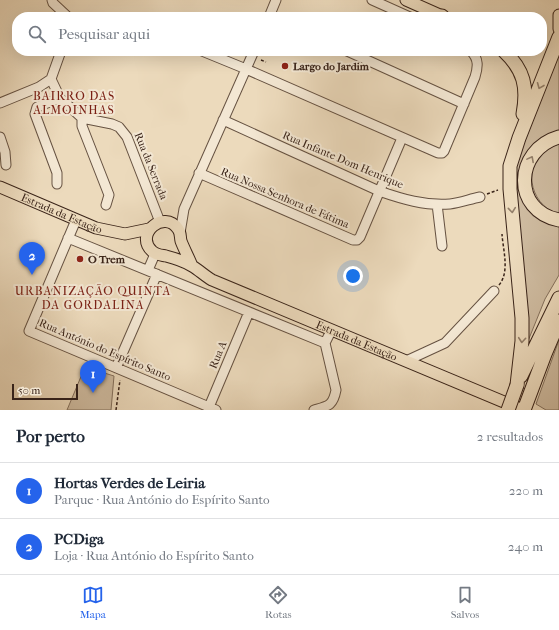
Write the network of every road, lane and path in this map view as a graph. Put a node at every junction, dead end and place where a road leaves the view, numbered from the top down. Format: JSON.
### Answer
{"nodes":[{"id":1,"x":52,"y":0,"type":"edge"},
{"id":2,"x":276,"y":0,"type":"edge"},
{"id":3,"x":372,"y":0,"type":"edge"},
{"id":4,"x":406,"y":0,"type":"edge"},
{"id":5,"x":63,"y":12,"type":"edge"},
{"id":6,"x":272,"y":12,"type":"edge"},
{"id":7,"x":399,"y":12,"type":"edge"},
{"id":8,"x":431,"y":12,"type":"edge"},
{"id":9,"x":559,"y":15,"type":"edge"},
{"id":10,"x":559,"y":29,"type":"edge"},
{"id":11,"x":559,"y":36,"type":"edge"},
{"id":12,"x":59,"y":56,"type":"edge"},
{"id":13,"x":214,"y":56,"type":"edge"},
{"id":14,"x":252,"y":56,"type":"edge"},
{"id":15,"x":358,"y":56,"type":"edge"},
{"id":16,"x":475,"y":56,"type":"edge"},
{"id":17,"x":509,"y":56,"type":"edge"},
{"id":18,"x":260,"y":59,"type":"dead end"},
{"id":19,"x":266,"y":62,"type":"dead end"},
{"id":20,"x":246,"y":69,"type":"junction"},
{"id":21,"x":52,"y":76,"type":"junction"},
{"id":22,"x":60,"y":98,"type":"junction"},
{"id":23,"x":0,"y":103,"type":"edge"},
{"id":24,"x":464,"y":104,"type":"junction"},
{"id":25,"x":86,"y":119,"type":"junction"},
{"id":26,"x":223,"y":120,"type":"junction"},
{"id":27,"x":0,"y":137,"type":"edge"},
{"id":28,"x":559,"y":137,"type":"edge"},
{"id":29,"x":402,"y":138,"type":"junction"},
{"id":30,"x":519,"y":138,"type":"junction"},
{"id":31,"x":6,"y":165,"type":"dead end"},
{"id":32,"x":200,"y":174,"type":"junction"},
{"id":33,"x":57,"y":184,"type":"dead end"},
{"id":34,"x":0,"y":187,"type":"edge"},
{"id":35,"x":379,"y":191,"type":"junction"},
{"id":36,"x":501,"y":194,"type":"dead end"},
{"id":37,"x":480,"y":197,"type":"joint"},
{"id":38,"x":436,"y":204,"type":"junction"},
{"id":39,"x":106,"y":205,"type":"dead end"},
{"id":40,"x":184,"y":209,"type":"junction"},
{"id":41,"x":76,"y":220,"type":"junction"},
{"id":42,"x":559,"y":220,"type":"edge"},
{"id":43,"x":164,"y":222,"type":"junction"},
{"id":44,"x":149,"y":229,"type":"junction"},
{"id":45,"x":502,"y":230,"type":"dead end"},
{"id":46,"x":125,"y":234,"type":"junction"},
{"id":47,"x":181,"y":237,"type":"junction"},
{"id":48,"x":68,"y":238,"type":"junction"},
{"id":49,"x":148,"y":244,"type":"junction"},
{"id":50,"x":442,"y":246,"type":"dead end"},
{"id":51,"x":161,"y":255,"type":"junction"},
{"id":52,"x":192,"y":266,"type":"junction"},
{"id":53,"x":148,"y":270,"type":"junction"},
{"id":54,"x":157,"y":274,"type":"junction"},
{"id":55,"x":494,"y":291,"type":"joint"},
{"id":56,"x":559,"y":298,"type":"edge"},
{"id":57,"x":249,"y":312,"type":"junction"},
{"id":58,"x":559,"y":320,"type":"edge"},
{"id":59,"x":331,"y":330,"type":"junction"},
{"id":60,"x":325,"y":343,"type":"junction"},
{"id":61,"x":406,"y":361,"type":"junction"},
{"id":62,"x":119,"y":369,"type":"junction"},
{"id":63,"x":517,"y":385,"type":"junction"},
{"id":64,"x":212,"y":408,"type":"edge"},
{"id":65,"x":116,"y":410,"type":"edge"},
{"id":66,"x":314,"y":410,"type":"edge"},
{"id":67,"x":508,"y":410,"type":"edge"},
{"id":68,"x":524,"y":410,"type":"edge"}],
"edges":[{"from":1,"to":5,"type":"street"},
{"from":2,"to":6,"type":"street"},
{"from":3,"to":7,"type":"street"},
{"from":4,"to":8,"type":"main road"},
{"from":9,"to":10,"type":"main road"},
{"from":11,"to":30,"type":"highway","one_way":true},
{"from":12,"to":21,"type":"street"},
{"from":13,"to":20,"type":"street"},
{"from":14,"to":20,"type":"street"},
{"from":15,"to":24,"type":"street"},
{"from":16,"to":24,"type":"street"},
{"from":17,"to":30,"type":"highway"},
{"from":18,"to":19,"type":"path"},
{"from":20,"to":26,"type":"street"},
{"from":20,"to":29,"type":"street"},
{"from":21,"to":22,"type":"street"},
{"from":21,"to":23,"type":"street"},
{"from":22,"to":25,"type":"street"},
{"from":22,"to":33,"type":"street"},
{"from":24,"to":29,"type":"street"},
{"from":25,"to":39,"type":"street"},
{"from":25,"to":43,"type":"street","name":"Rua da Serrada"},
{"from":26,"to":32,"type":"street"},
{"from":26,"to":35,"type":"street","name":"Rua Infante Dom Henrique"},
{"from":27,"to":31,"type":"street"},
{"from":42,"to":28,"type":"highway","one_way":true},
{"from":29,"to":35,"type":"street","name":"Rua Nossa Senhora de Fátima"},
{"from":30,"to":63,"type":"highway","one_way":true},
{"from":32,"to":35,"type":"street","name":"Rua Nossa Senhora de Fátima"},
{"from":32,"to":40,"type":"street"},
{"from":34,"to":41,"type":"main road","name":"Estrada da Estação"},
{"from":35,"to":38,"type":"street","name":"Rua Infante Dom Henrique"},
{"from":36,"to":37,"type":"path"},
{"from":37,"to":38,"type":"street","name":"Rua Infante Dom Henrique"},
{"from":38,"to":50,"type":"street"},
{"from":40,"to":43,"type":"street"},
{"from":40,"to":47,"type":"street"},
{"from":41,"to":46,"type":"main road","name":"Estrada da Estação"},
{"from":41,"to":48,"type":"street","name":"Rua António do Espírito Santo"},
{"from":43,"to":44,"type":"main road","name":"Estrada da Estação"},
{"from":43,"to":47,"type":"main road"},
{"from":44,"to":46,"type":"main road","name":"Estrada da Estação"},
{"from":44,"to":49,"type":"main road"},
{"from":45,"to":55,"type":"path"},
{"from":46,"to":49,"type":"main road","name":"Estrada da Estação"},
{"from":47,"to":51,"type":"main road"},
{"from":47,"to":52,"type":"main road"},
{"from":48,"to":53,"type":"street"},
{"from":48,"to":62,"type":"street","name":"Rua António do Espírito Santo"},
{"from":49,"to":51,"type":"main road"},
{"from":51,"to":52,"type":"main road","name":"Estrada da Estação"},
{"from":51,"to":53,"type":"street"},
{"from":52,"to":59,"type":"main road","name":"Estrada da Estação"},
{"from":53,"to":54,"type":"street"},
{"from":54,"to":57,"type":"street"},
{"from":54,"to":62,"type":"street"},
{"from":55,"to":61,"type":"street"},
{"from":56,"to":63,"type":"highway"},
{"from":57,"to":60,"type":"street"},
{"from":57,"to":64,"type":"street","name":"Rua A"},
{"from":58,"to":68,"type":"highway"},
{"from":59,"to":60,"type":"street"},
{"from":59,"to":61,"type":"main road","name":"Estrada da Estação"},
{"from":60,"to":66,"type":"street"},
{"from":61,"to":68,"type":"main road","name":"Estrada da Estação"},
{"from":62,"to":64,"type":"street","name":"Rua António do Espírito Santo"},
{"from":62,"to":65,"type":"path"},
{"from":63,"to":67,"type":"highway","bridge":true}]}
